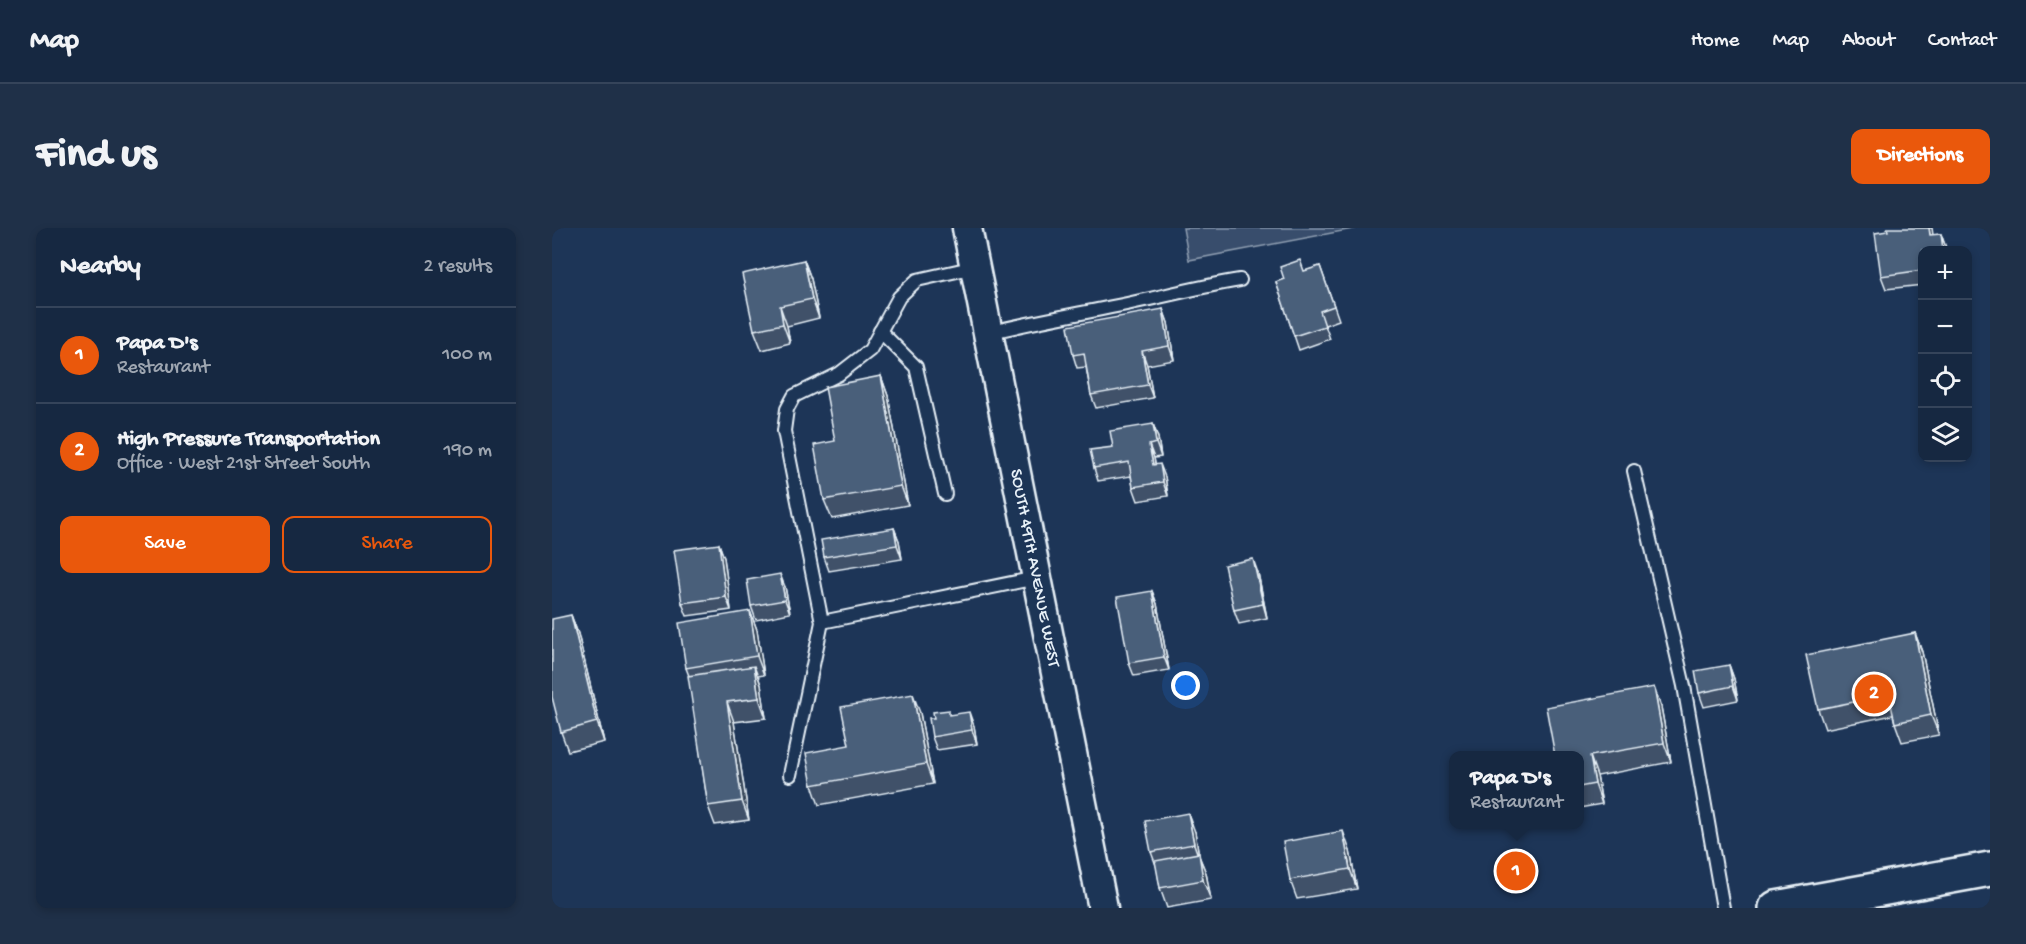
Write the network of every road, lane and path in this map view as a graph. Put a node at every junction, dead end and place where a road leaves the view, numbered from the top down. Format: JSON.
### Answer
{"nodes":[{"id":1,"x":967,"y":228,"type":"edge"},
{"id":2,"x":975,"y":267,"type":"junction"},
{"id":3,"x":1240,"y":280,"type":"dead end"},
{"id":4,"x":880,"y":331,"type":"junction"},
{"id":5,"x":987,"y":333,"type":"junction"},
{"id":6,"x":1634,"y":471,"type":"dead end"},
{"id":7,"x":945,"y":494,"type":"dead end"},
{"id":8,"x":1036,"y":578,"type":"junction"},
{"id":9,"x":822,"y":622,"type":"junction"},
{"id":10,"x":790,"y":775,"type":"dead end"},
{"id":11,"x":1990,"y":869,"type":"edge"},
{"id":12,"x":1103,"y":908,"type":"edge"},
{"id":13,"x":1723,"y":908,"type":"edge"},
{"id":14,"x":1776,"y":908,"type":"edge"}],
"edges":[{"from":1,"to":2,"type":"street","name":"SOUTH 49TH AVENUE WEST"},
{"from":2,"to":4,"type":"lane"},
{"from":2,"to":5,"type":"street","name":"SOUTH 49TH AVENUE WEST"},
{"from":3,"to":5,"type":"lane"},
{"from":4,"to":7,"type":"lane"},
{"from":4,"to":9,"type":"lane"},
{"from":5,"to":8,"type":"street","name":"SOUTH 49TH AVENUE WEST"},
{"from":6,"to":13,"type":"lane"},
{"from":8,"to":9,"type":"lane"},
{"from":8,"to":12,"type":"street","name":"SOUTH 49TH AVENUE WEST"},
{"from":9,"to":10,"type":"lane"},
{"from":11,"to":14,"type":"main road"}]}
